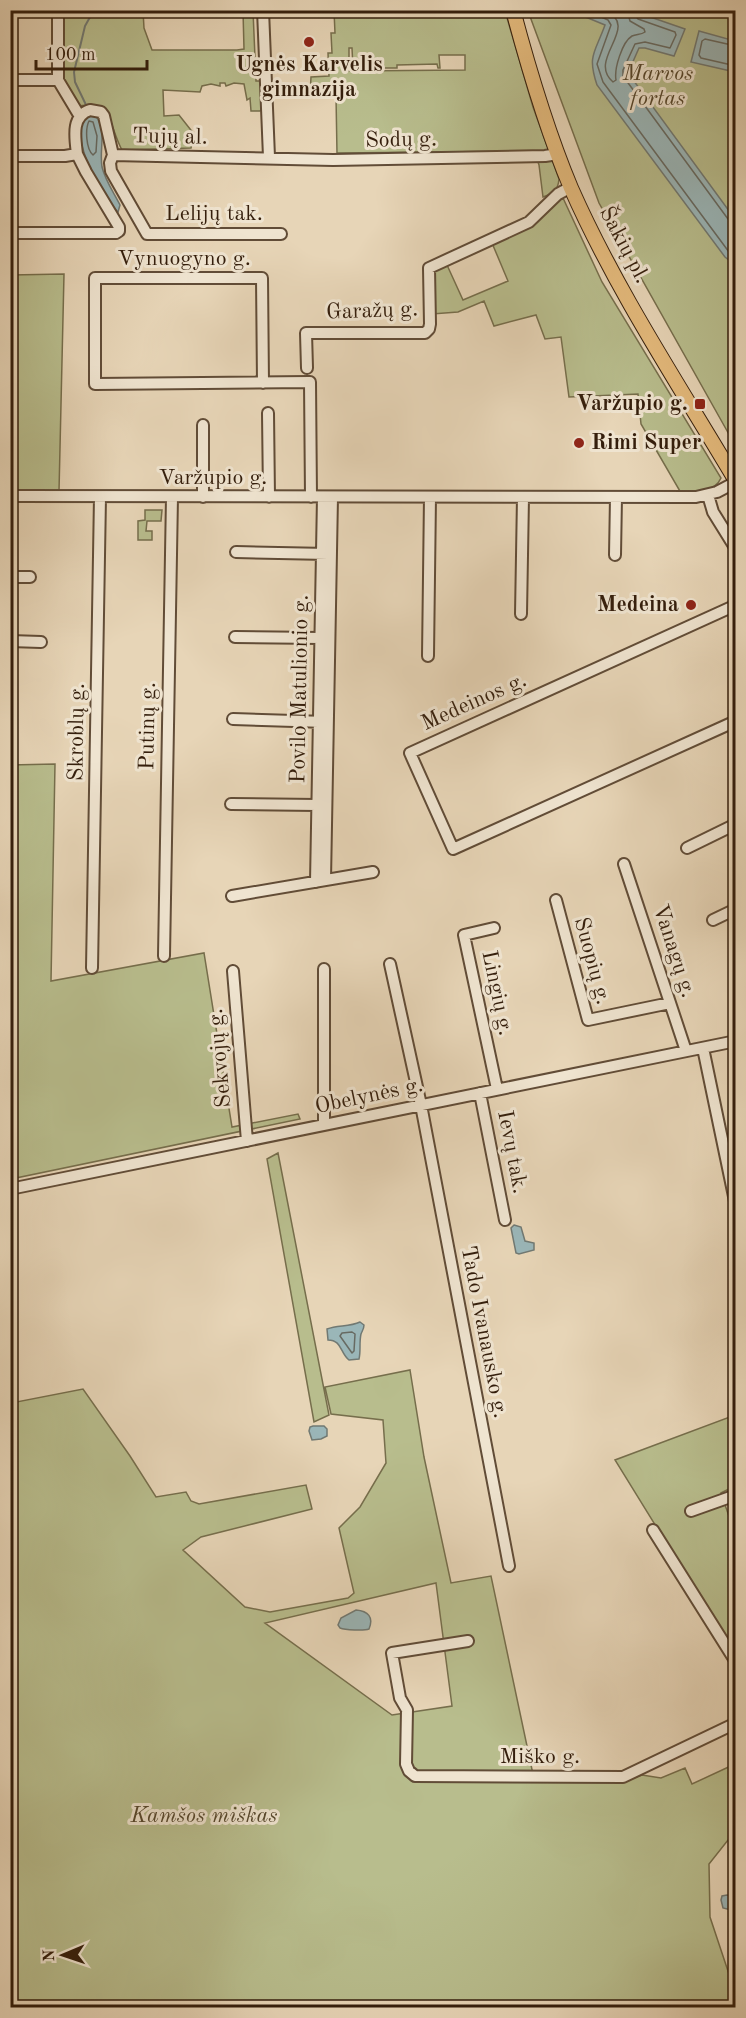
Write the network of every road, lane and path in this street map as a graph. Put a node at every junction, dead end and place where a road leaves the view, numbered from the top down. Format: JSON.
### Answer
{"nodes":[{"id":1,"x":58,"y":10,"type":"edge"},
{"id":2,"x":263,"y":10,"type":"edge"},
{"id":3,"x":513,"y":10,"type":"edge"},
{"id":4,"x":10,"y":80,"type":"edge"},
{"id":5,"x":58,"y":80,"type":"junction"},
{"id":6,"x":79,"y":115,"type":"junction"},
{"id":7,"x":76,"y":154,"type":"junction"},
{"id":8,"x":558,"y":154,"type":"junction"},
{"id":9,"x":113,"y":155,"type":"junction"},
{"id":10,"x":10,"y":156,"type":"edge"},
{"id":11,"x":269,"y":157,"type":"junction"},
{"id":12,"x":244,"y":158,"type":"joint"},
{"id":13,"x":571,"y":187,"type":"junction"},
{"id":14,"x":10,"y":233,"type":"edge"},
{"id":15,"x":147,"y":234,"type":"joint"},
{"id":16,"x":281,"y":234,"type":"dead end"},
{"id":17,"x":307,"y":368,"type":"dead end"},
{"id":18,"x":262,"y":383,"type":"junction"},
{"id":19,"x":268,"y":412,"type":"dead end"},
{"id":20,"x":203,"y":425,"type":"dead end"},
{"id":21,"x":731,"y":466,"type":"edge"},
{"id":22,"x":735,"y":482,"type":"edge"},
{"id":23,"x":708,"y":495,"type":"junction"},
{"id":24,"x":10,"y":496,"type":"edge"},
{"id":25,"x":100,"y":497,"type":"junction"},
{"id":26,"x":172,"y":497,"type":"junction"},
{"id":27,"x":203,"y":497,"type":"junction"},
{"id":28,"x":269,"y":497,"type":"junction"},
{"id":29,"x":311,"y":497,"type":"junction"},
{"id":30,"x":327,"y":497,"type":"junction"},
{"id":31,"x":430,"y":497,"type":"junction"},
{"id":32,"x":524,"y":497,"type":"junction"},
{"id":33,"x":616,"y":497,"type":"junction"},
{"id":34,"x":735,"y":549,"type":"edge"},
{"id":35,"x":236,"y":552,"type":"dead end"},
{"id":36,"x":326,"y":554,"type":"junction"},
{"id":37,"x":615,"y":555,"type":"dead end"},
{"id":38,"x":10,"y":577,"type":"edge"},
{"id":39,"x":30,"y":577,"type":"dead end"},
{"id":40,"x":735,"y":605,"type":"edge"},
{"id":41,"x":521,"y":614,"type":"dead end"},
{"id":42,"x":235,"y":636,"type":"dead end"},
{"id":43,"x":320,"y":638,"type":"junction"},
{"id":44,"x":10,"y":641,"type":"edge"},
{"id":45,"x":41,"y":642,"type":"dead end"},
{"id":46,"x":428,"y":656,"type":"dead end"},
{"id":47,"x":233,"y":719,"type":"dead end"},
{"id":48,"x":735,"y":721,"type":"edge"},
{"id":49,"x":323,"y":722,"type":"junction"},
{"id":50,"x":231,"y":804,"type":"dead end"},
{"id":51,"x":317,"y":805,"type":"junction"},
{"id":52,"x":735,"y":824,"type":"edge"},
{"id":53,"x":687,"y":848,"type":"dead end"},
{"id":54,"x":624,"y":864,"type":"dead end"},
{"id":55,"x":374,"y":872,"type":"dead end"},
{"id":56,"x":321,"y":881,"type":"junction"},
{"id":57,"x":232,"y":896,"type":"dead end"},
{"id":58,"x":556,"y":900,"type":"dead end"},
{"id":59,"x":735,"y":909,"type":"edge"},
{"id":60,"x":713,"y":920,"type":"dead end"},
{"id":61,"x":494,"y":928,"type":"dead end"},
{"id":62,"x":164,"y":956,"type":"dead end"},
{"id":63,"x":390,"y":964,"type":"dead end"},
{"id":64,"x":92,"y":968,"type":"dead end"},
{"id":65,"x":324,"y":969,"type":"dead end"},
{"id":66,"x":233,"y":971,"type":"dead end"},
{"id":67,"x":670,"y":1003,"type":"junction"},
{"id":68,"x":735,"y":1041,"type":"edge"},
{"id":69,"x":703,"y":1047,"type":"junction"},
{"id":70,"x":686,"y":1051,"type":"junction"},
{"id":71,"x":497,"y":1089,"type":"junction"},
{"id":72,"x":480,"y":1093,"type":"junction"},
{"id":73,"x":421,"y":1105,"type":"junction"},
{"id":74,"x":324,"y":1125,"type":"junction"},
{"id":75,"x":247,"y":1141,"type":"junction"},
{"id":76,"x":10,"y":1189,"type":"edge"},
{"id":77,"x":735,"y":1206,"type":"edge"},
{"id":78,"x":506,"y":1220,"type":"dead end"},
{"id":79,"x":735,"y":1494,"type":"edge"},
{"id":80,"x":691,"y":1511,"type":"dead end"},
{"id":81,"x":653,"y":1530,"type":"dead end"},
{"id":82,"x":509,"y":1566,"type":"dead end"},
{"id":83,"x":468,"y":1641,"type":"dead end"},
{"id":84,"x":735,"y":1662,"type":"edge"},
{"id":85,"x":735,"y":1723,"type":"edge"}],
"edges":[{"from":1,"to":5,"type":"street"},
{"from":2,"to":11,"type":"street"},
{"from":3,"to":8,"type":"main road","name":"Šakių pl."},
{"from":4,"to":5,"type":"street"},
{"from":5,"to":6,"type":"street"},
{"from":6,"to":7,"type":"street"},
{"from":6,"to":9,"type":"street"},
{"from":7,"to":10,"type":"street"},
{"from":7,"to":14,"type":"street"},
{"from":8,"to":11,"type":"street","name":"Sodų g."},
{"from":8,"to":13,"type":"main road","name":"Šakių pl."},
{"from":9,"to":12,"type":"street","name":"Tujų al."},
{"from":9,"to":15,"type":"street","name":"Tujų al."},
{"from":11,"to":12,"type":"street","name":"Sodų g."},
{"from":13,"to":17,"type":"street","name":"Garažų g."},
{"from":13,"to":21,"type":"main road","name":"Šakių pl."},
{"from":15,"to":16,"type":"street","name":"Lelijų tak."},
{"from":18,"to":18,"type":"street","name":"Vynuogyno g."},
{"from":18,"to":29,"type":"street","name":"Vynuogyno g."},
{"from":19,"to":28,"type":"street"},
{"from":20,"to":27,"type":"street"},
{"from":21,"to":22,"type":"main road","name":"Šakių pl."},
{"from":22,"to":23,"type":"street","name":"Varžupio g."},
{"from":23,"to":33,"type":"street","name":"Varžupio g."},
{"from":23,"to":34,"type":"street"},
{"from":24,"to":25,"type":"street","name":"Varžupio g."},
{"from":25,"to":26,"type":"street","name":"Varžupio g."},
{"from":25,"to":64,"type":"street","name":"Skroblų g."},
{"from":26,"to":27,"type":"street","name":"Varžupio g."},
{"from":26,"to":62,"type":"street","name":"Putinų g."},
{"from":27,"to":28,"type":"street","name":"Varžupio g."},
{"from":28,"to":29,"type":"street","name":"Varžupio g."},
{"from":29,"to":30,"type":"street","name":"Varžupio g."},
{"from":30,"to":31,"type":"street","name":"Varžupio g."},
{"from":30,"to":36,"type":"street","name":"Povilo Matulionio g."},
{"from":31,"to":32,"type":"street","name":"Varžupio g."},
{"from":31,"to":46,"type":"street"},
{"from":32,"to":33,"type":"street","name":"Varžupio g."},
{"from":32,"to":41,"type":"street"},
{"from":33,"to":37,"type":"street"},
{"from":35,"to":36,"type":"street"},
{"from":36,"to":43,"type":"street","name":"Povilo Matulionio g."},
{"from":36,"to":49,"type":"street","name":"Povilo Matulionio g."},
{"from":38,"to":39,"type":"street"},
{"from":40,"to":48,"type":"street","name":"Medeinos g."},
{"from":42,"to":43,"type":"street"},
{"from":43,"to":49,"type":"street","name":"Povilo Matulionio g."},
{"from":44,"to":45,"type":"street"},
{"from":47,"to":49,"type":"street"},
{"from":49,"to":51,"type":"street","name":"Povilo Matulionio g."},
{"from":49,"to":56,"type":"street","name":"Povilo Matulionio g."},
{"from":50,"to":51,"type":"street"},
{"from":51,"to":56,"type":"street","name":"Povilo Matulionio g."},
{"from":52,"to":53,"type":"street"},
{"from":54,"to":67,"type":"street","name":"Vanagų g."},
{"from":55,"to":56,"type":"street"},
{"from":56,"to":57,"type":"street"},
{"from":58,"to":67,"type":"street","name":"Suopių g."},
{"from":59,"to":60,"type":"street"},
{"from":61,"to":71,"type":"street","name":"Lingių g."},
{"from":63,"to":73,"type":"street","name":"Tado Ivanausko g."},
{"from":65,"to":74,"type":"street"},
{"from":66,"to":75,"type":"street","name":"Sekvojų g."},
{"from":67,"to":70,"type":"street","name":"Vanagų g."},
{"from":68,"to":69,"type":"street","name":"Obelynės g."},
{"from":69,"to":70,"type":"street","name":"Obelynės g."},
{"from":69,"to":77,"type":"street"},
{"from":70,"to":71,"type":"street","name":"Obelynės g."},
{"from":71,"to":72,"type":"street","name":"Obelynės g."},
{"from":72,"to":73,"type":"street","name":"Obelynės g."},
{"from":72,"to":78,"type":"street","name":"Ievų tak."},
{"from":73,"to":74,"type":"street","name":"Obelynės g."},
{"from":73,"to":82,"type":"street","name":"Tado Ivanausko g."},
{"from":74,"to":75,"type":"street","name":"Obelynės g."},
{"from":75,"to":76,"type":"street","name":"Obelynės g."},
{"from":79,"to":80,"type":"street"},
{"from":81,"to":84,"type":"street"},
{"from":83,"to":85,"type":"street","name":"Miško g."}]}
